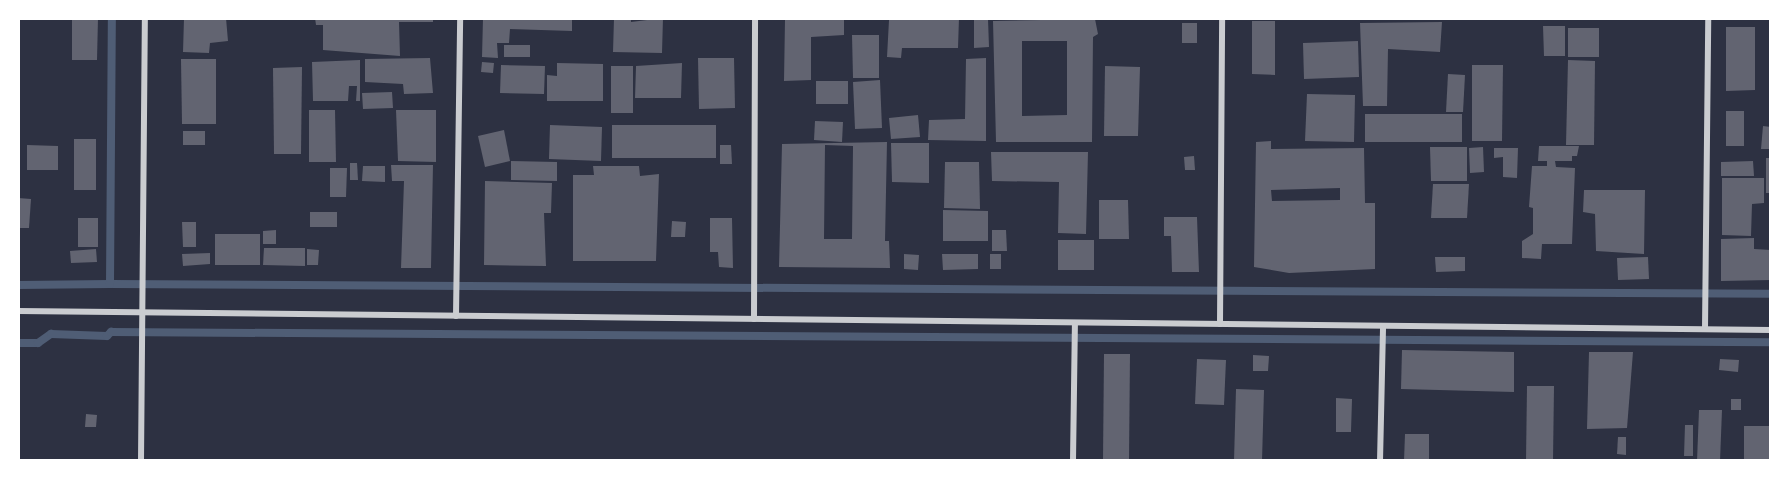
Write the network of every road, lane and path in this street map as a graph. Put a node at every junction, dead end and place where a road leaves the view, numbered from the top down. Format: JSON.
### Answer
{"nodes":[{"id":1,"x":145,"y":18,"type":"edge"},
{"id":2,"x":460,"y":18,"type":"edge"},
{"id":3,"x":754,"y":18,"type":"edge"},
{"id":4,"x":1222,"y":18,"type":"edge"},
{"id":5,"x":1708,"y":18,"type":"edge"},
{"id":6,"x":18,"y":311,"type":"edge"},
{"id":7,"x":143,"y":312,"type":"junction"},
{"id":8,"x":456,"y":316,"type":"junction"},
{"id":9,"x":753,"y":319,"type":"junction"},
{"id":10,"x":1075,"y":322,"type":"junction"},
{"id":11,"x":1220,"y":324,"type":"junction"},
{"id":12,"x":1383,"y":326,"type":"junction"},
{"id":13,"x":1705,"y":329,"type":"junction"},
{"id":14,"x":1771,"y":330,"type":"edge"},
{"id":15,"x":141,"y":461,"type":"edge"},
{"id":16,"x":1073,"y":461,"type":"edge"},
{"id":17,"x":1380,"y":461,"type":"edge"}],
"edges":[{"from":1,"to":7,"type":"street"},
{"from":2,"to":8,"type":"street"},
{"from":3,"to":9,"type":"street"},
{"from":4,"to":11,"type":"street"},
{"from":5,"to":13,"type":"street"},
{"from":6,"to":7,"type":"street"},
{"from":7,"to":8,"type":"street"},
{"from":7,"to":15,"type":"street"},
{"from":8,"to":9,"type":"street"},
{"from":9,"to":10,"type":"street"},
{"from":10,"to":11,"type":"street"},
{"from":10,"to":16,"type":"street"},
{"from":11,"to":12,"type":"street"},
{"from":12,"to":13,"type":"street"},
{"from":12,"to":17,"type":"street"},
{"from":13,"to":14,"type":"street"}]}
